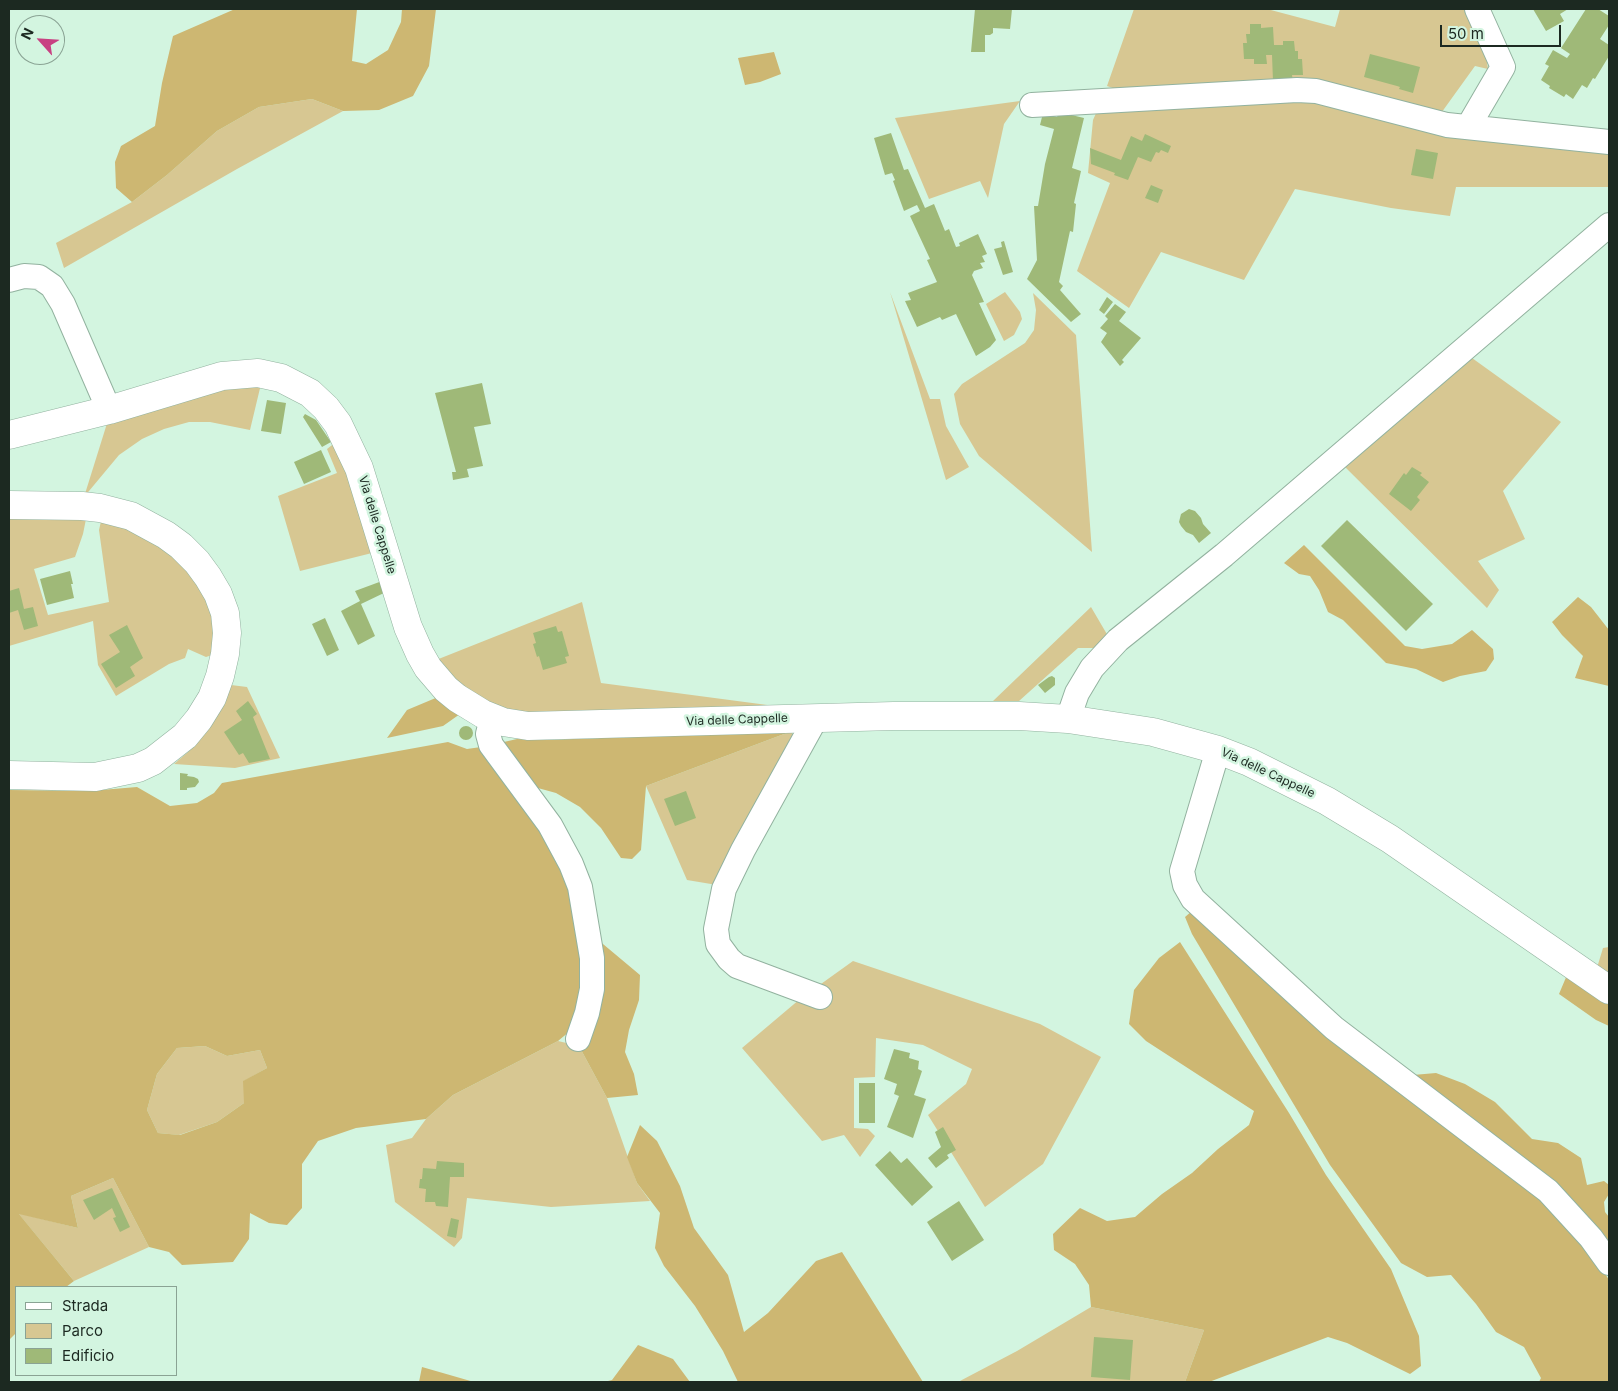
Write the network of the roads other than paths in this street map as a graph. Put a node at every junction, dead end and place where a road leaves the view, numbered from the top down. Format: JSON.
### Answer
{"nodes":[{"id":1,"x":1477,"y":9,"type":"edge"},
{"id":2,"x":1032,"y":105,"type":"dead end"},
{"id":3,"x":1468,"y":127,"type":"junction"},
{"id":4,"x":1609,"y":142,"type":"edge"},
{"id":5,"x":1609,"y":225,"type":"edge"},
{"id":6,"x":9,"y":280,"type":"edge"},
{"id":7,"x":109,"y":410,"type":"junction"},
{"id":8,"x":9,"y":435,"type":"edge"},
{"id":9,"x":9,"y":505,"type":"edge"},
{"id":10,"x":492,"y":718,"type":"junction"},
{"id":11,"x":816,"y":718,"type":"junction"},
{"id":12,"x":1068,"y":719,"type":"junction"},
{"id":13,"x":1218,"y":750,"type":"junction"},
{"id":14,"x":9,"y":775,"type":"edge"},
{"id":15,"x":1609,"y":990,"type":"edge"},
{"id":16,"x":820,"y":997,"type":"dead end"},
{"id":17,"x":578,"y":1039,"type":"dead end"},
{"id":18,"x":1609,"y":1263,"type":"edge"}],
"edges":[{"from":1,"to":3,"type":"street"},
{"from":2,"to":3,"type":"street"},
{"from":3,"to":4,"type":"street"},
{"from":5,"to":12,"type":"street"},
{"from":6,"to":7,"type":"street"},
{"from":7,"to":8,"type":"main road","name":"Via delle Cappelle"},
{"from":7,"to":10,"type":"main road","name":"Via delle Cappelle"},
{"from":9,"to":14,"type":"main road"},
{"from":10,"to":11,"type":"main road","name":"Via delle Cappelle"},
{"from":10,"to":17,"type":"street"},
{"from":11,"to":12,"type":"main road","name":"Via delle Cappelle"},
{"from":11,"to":16,"type":"street"},
{"from":12,"to":13,"type":"main road","name":"Via delle Cappelle"},
{"from":13,"to":15,"type":"main road","name":"Via delle Cappelle"},
{"from":13,"to":18,"type":"street"}]}
